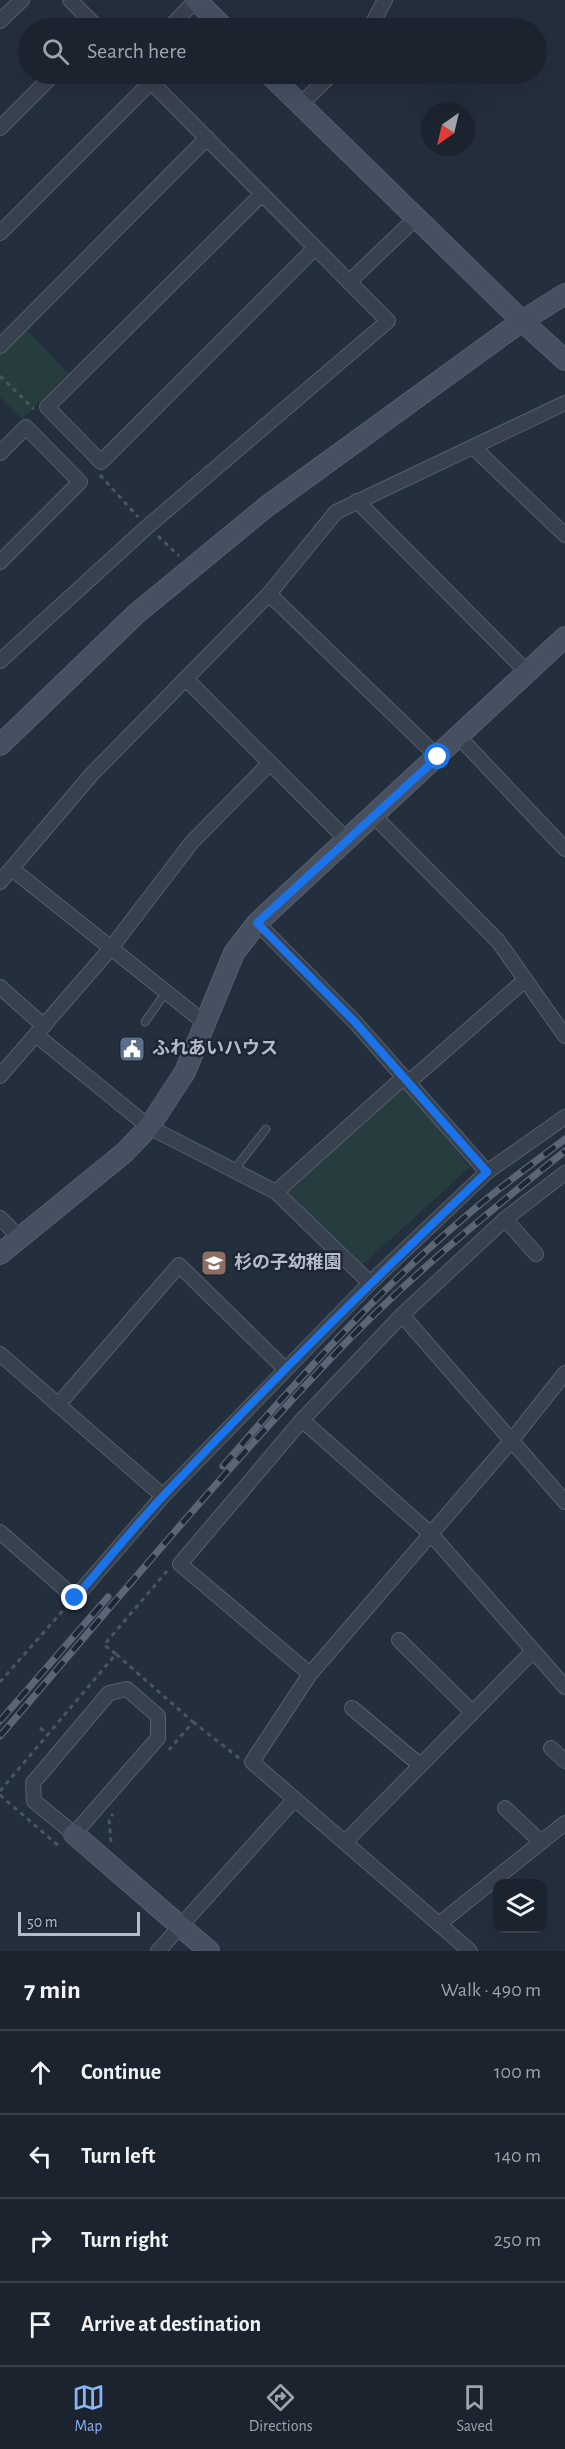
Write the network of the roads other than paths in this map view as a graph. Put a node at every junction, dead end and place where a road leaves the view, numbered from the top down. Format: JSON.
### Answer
{"nodes":[{"id":1,"x":22,"y":0,"type":"edge"},
{"id":2,"x":70,"y":0,"type":"edge"},
{"id":3,"x":196,"y":0,"type":"edge"},
{"id":4,"x":385,"y":0,"type":"edge"},
{"id":5,"x":88,"y":18,"type":"edge"},
{"id":6,"x":179,"y":18,"type":"edge"},
{"id":7,"x":214,"y":18,"type":"edge"},
{"id":8,"x":375,"y":18,"type":"edge"},
{"id":9,"x":0,"y":21,"type":"edge"},
{"id":10,"x":44,"y":84,"type":"edge"},
{"id":11,"x":141,"y":84,"type":"edge"},
{"id":12,"x":153,"y":84,"type":"edge"},
{"id":13,"x":279,"y":84,"type":"edge"},
{"id":14,"x":322,"y":84,"type":"edge"},
{"id":15,"x":300,"y":105,"type":"junction"},
{"id":16,"x":0,"y":128,"type":"edge"},
{"id":17,"x":207,"y":138,"type":"junction"},
{"id":18,"x":262,"y":194,"type":"junction"},
{"id":19,"x":417,"y":216,"type":"junction"},
{"id":20,"x":0,"y":233,"type":"edge"},
{"id":21,"x":315,"y":248,"type":"junction"},
{"id":22,"x":349,"y":282,"type":"junction"},
{"id":23,"x":565,"y":294,"type":"edge"},
{"id":24,"x":522,"y":321,"type":"junction"},
{"id":25,"x":0,"y":346,"type":"edge"},
{"id":26,"x":565,"y":360,"type":"edge"},
{"id":27,"x":565,"y":403,"type":"edge"},
{"id":28,"x":473,"y":447,"type":"junction"},
{"id":29,"x":0,"y":453,"type":"edge"},
{"id":30,"x":357,"y":501,"type":"junction"},
{"id":31,"x":565,"y":535,"type":"edge"},
{"id":32,"x":0,"y":562,"type":"edge"},
{"id":33,"x":269,"y":594,"type":"junction"},
{"id":34,"x":565,"y":637,"type":"edge"},
{"id":35,"x":0,"y":661,"type":"edge"},
{"id":36,"x":527,"y":672,"type":"junction"},
{"id":37,"x":187,"y":680,"type":"junction"},
{"id":38,"x":459,"y":737,"type":"junction"},
{"id":39,"x":0,"y":745,"type":"edge"},
{"id":40,"x":438,"y":757,"type":"junction"},
{"id":41,"x":270,"y":763,"type":"junction"},
{"id":42,"x":373,"y":815,"type":"junction"},
{"id":43,"x":347,"y":840,"type":"junction"},
{"id":44,"x":565,"y":849,"type":"edge"},
{"id":45,"x":12,"y":869,"type":"junction"},
{"id":46,"x":0,"y":882,"type":"edge"},
{"id":47,"x":257,"y":923,"type":"junction"},
{"id":48,"x":111,"y":948,"type":"junction"},
{"id":49,"x":525,"y":980,"type":"junction"},
{"id":50,"x":0,"y":987,"type":"edge"},
{"id":51,"x":166,"y":992,"type":"junction"},
{"id":52,"x":145,"y":1022,"type":"dead end"},
{"id":53,"x":205,"y":1023,"type":"junction"},
{"id":54,"x":40,"y":1030,"type":"junction"},
{"id":55,"x":565,"y":1036,"type":"edge"},
{"id":56,"x":0,"y":1076,"type":"edge"},
{"id":57,"x":406,"y":1079,"type":"junction"},
{"id":58,"x":565,"y":1117,"type":"edge"},
{"id":59,"x":149,"y":1127,"type":"junction"},
{"id":60,"x":266,"y":1129,"type":"dead end"},
{"id":61,"x":234,"y":1170,"type":"junction"},
{"id":62,"x":487,"y":1172,"type":"junction"},
{"id":63,"x":565,"y":1173,"type":"edge"},
{"id":64,"x":276,"y":1192,"type":"junction"},
{"id":65,"x":0,"y":1218,"type":"edge"},
{"id":66,"x":505,"y":1219,"type":"junction"},
{"id":67,"x":20,"y":1238,"type":"junction"},
{"id":68,"x":0,"y":1254,"type":"edge"},
{"id":69,"x":536,"y":1254,"type":"dead end"},
{"id":70,"x":370,"y":1283,"type":"junction"},
{"id":71,"x":402,"y":1315,"type":"junction"},
{"id":72,"x":0,"y":1355,"type":"edge"},
{"id":73,"x":285,"y":1369,"type":"junction"},
{"id":74,"x":565,"y":1373,"type":"edge"},
{"id":75,"x":58,"y":1405,"type":"junction"},
{"id":76,"x":302,"y":1420,"type":"junction"},
{"id":77,"x":511,"y":1441,"type":"junction"},
{"id":78,"x":163,"y":1496,"type":"junction"},
{"id":79,"x":565,"y":1502,"type":"edge"},
{"id":80,"x":0,"y":1532,"type":"edge"},
{"id":81,"x":431,"y":1534,"type":"junction"},
{"id":82,"x":399,"y":1640,"type":"dead end"},
{"id":83,"x":533,"y":1651,"type":"junction"},
{"id":84,"x":310,"y":1674,"type":"junction"},
{"id":85,"x":565,"y":1687,"type":"edge"},
{"id":86,"x":352,"y":1708,"type":"dead end"},
{"id":87,"x":472,"y":1712,"type":"junction"},
{"id":88,"x":551,"y":1748,"type":"dead end"},
{"id":89,"x":565,"y":1761,"type":"edge"},
{"id":90,"x":420,"y":1765,"type":"junction"},
{"id":91,"x":294,"y":1800,"type":"junction"},
{"id":92,"x":505,"y":1808,"type":"dead end"},
{"id":93,"x":565,"y":1822,"type":"edge"},
{"id":94,"x":74,"y":1834,"type":"junction"},
{"id":95,"x":345,"y":1842,"type":"junction"},
{"id":96,"x":541,"y":1842,"type":"junction"},
{"id":97,"x":440,"y":1924,"type":"junction"},
{"id":98,"x":180,"y":1925,"type":"junction"},
{"id":99,"x":158,"y":1951,"type":"edge"},
{"id":100,"x":209,"y":1951,"type":"edge"},
{"id":101,"x":470,"y":1951,"type":"edge"}],
"edges":[{"from":1,"to":9,"type":"street"},
{"from":2,"to":5,"type":"street"},
{"from":3,"to":6,"type":"street"},
{"from":3,"to":7,"type":"street"},
{"from":4,"to":8,"type":"street"},
{"from":10,"to":16,"type":"street"},
{"from":11,"to":20,"type":"street"},
{"from":12,"to":17,"type":"street"},
{"from":13,"to":15,"type":"street"},
{"from":14,"to":15,"type":"street"},
{"from":15,"to":19,"type":"street"},
{"from":17,"to":18,"type":"street"},
{"from":17,"to":25,"type":"street"},
{"from":18,"to":21,"type":"street"},
{"from":18,"to":21,"type":"street"},
{"from":19,"to":22,"type":"street"},
{"from":19,"to":24,"type":"street"},
{"from":21,"to":22,"type":"street"},
{"from":22,"to":35,"type":"street"},
{"from":23,"to":24,"type":"street"},
{"from":24,"to":26,"type":"street"},
{"from":24,"to":39,"type":"street"},
{"from":27,"to":28,"type":"street"},
{"from":28,"to":30,"type":"street"},
{"from":28,"to":31,"type":"street"},
{"from":29,"to":32,"type":"street"},
{"from":30,"to":33,"type":"street"},
{"from":30,"to":36,"type":"street"},
{"from":33,"to":37,"type":"street"},
{"from":33,"to":40,"type":"street"},
{"from":34,"to":36,"type":"street"},
{"from":36,"to":38,"type":"street"},
{"from":37,"to":41,"type":"street"},
{"from":37,"to":45,"type":"street"},
{"from":38,"to":40,"type":"street"},
{"from":38,"to":44,"type":"street"},
{"from":40,"to":42,"type":"street"},
{"from":41,"to":43,"type":"street"},
{"from":41,"to":48,"type":"street"},
{"from":42,"to":43,"type":"street"},
{"from":42,"to":49,"type":"street"},
{"from":43,"to":47,"type":"street"},
{"from":45,"to":46,"type":"street"},
{"from":45,"to":48,"type":"street"},
{"from":47,"to":53,"type":"street"},
{"from":47,"to":57,"type":"street"},
{"from":48,"to":51,"type":"street"},
{"from":48,"to":54,"type":"street"},
{"from":49,"to":55,"type":"street"},
{"from":49,"to":57,"type":"street"},
{"from":50,"to":54,"type":"street"},
{"from":51,"to":52,"type":"lane"},
{"from":51,"to":53,"type":"street"},
{"from":53,"to":59,"type":"street"},
{"from":54,"to":56,"type":"street"},
{"from":54,"to":59,"type":"street"},
{"from":57,"to":62,"type":"street"},
{"from":57,"to":64,"type":"street"},
{"from":58,"to":62,"type":"street"},
{"from":59,"to":61,"type":"street"},
{"from":59,"to":67,"type":"street"},
{"from":60,"to":61,"type":"lane"},
{"from":61,"to":64,"type":"street"},
{"from":62,"to":70,"type":"street"},
{"from":63,"to":66,"type":"street"},
{"from":64,"to":70,"type":"street"},
{"from":65,"to":67,"type":"street"},
{"from":66,"to":69,"type":"street"},
{"from":66,"to":71,"type":"street"},
{"from":67,"to":68,"type":"street"},
{"from":70,"to":73,"type":"street"},
{"from":71,"to":76,"type":"street"},
{"from":71,"to":77,"type":"street"},
{"from":72,"to":75,"type":"street"},
{"from":73,"to":75,"type":"street"},
{"from":73,"to":78,"type":"street"},
{"from":74,"to":77,"type":"street"},
{"from":75,"to":78,"type":"street"},
{"from":76,"to":81,"type":"street"},
{"from":76,"to":84,"type":"street"},
{"from":77,"to":79,"type":"street"},
{"from":77,"to":81,"type":"street"},
{"from":78,"to":80,"type":"street"},
{"from":81,"to":83,"type":"street"},
{"from":81,"to":84,"type":"street"},
{"from":82,"to":87,"type":"street"},
{"from":83,"to":85,"type":"street"},
{"from":83,"to":87,"type":"street"},
{"from":84,"to":91,"type":"street"},
{"from":86,"to":90,"type":"street"},
{"from":87,"to":90,"type":"street"},
{"from":88,"to":89,"type":"street"},
{"from":90,"to":95,"type":"street"},
{"from":91,"to":95,"type":"street"},
{"from":91,"to":98,"type":"street"},
{"from":92,"to":96,"type":"street"},
{"from":93,"to":96,"type":"street"},
{"from":94,"to":94,"type":"street"},
{"from":94,"to":98,"type":"street"},
{"from":95,"to":97,"type":"street"},
{"from":96,"to":97,"type":"street"},
{"from":97,"to":101,"type":"street"},
{"from":98,"to":99,"type":"street"},
{"from":98,"to":100,"type":"street"}]}
